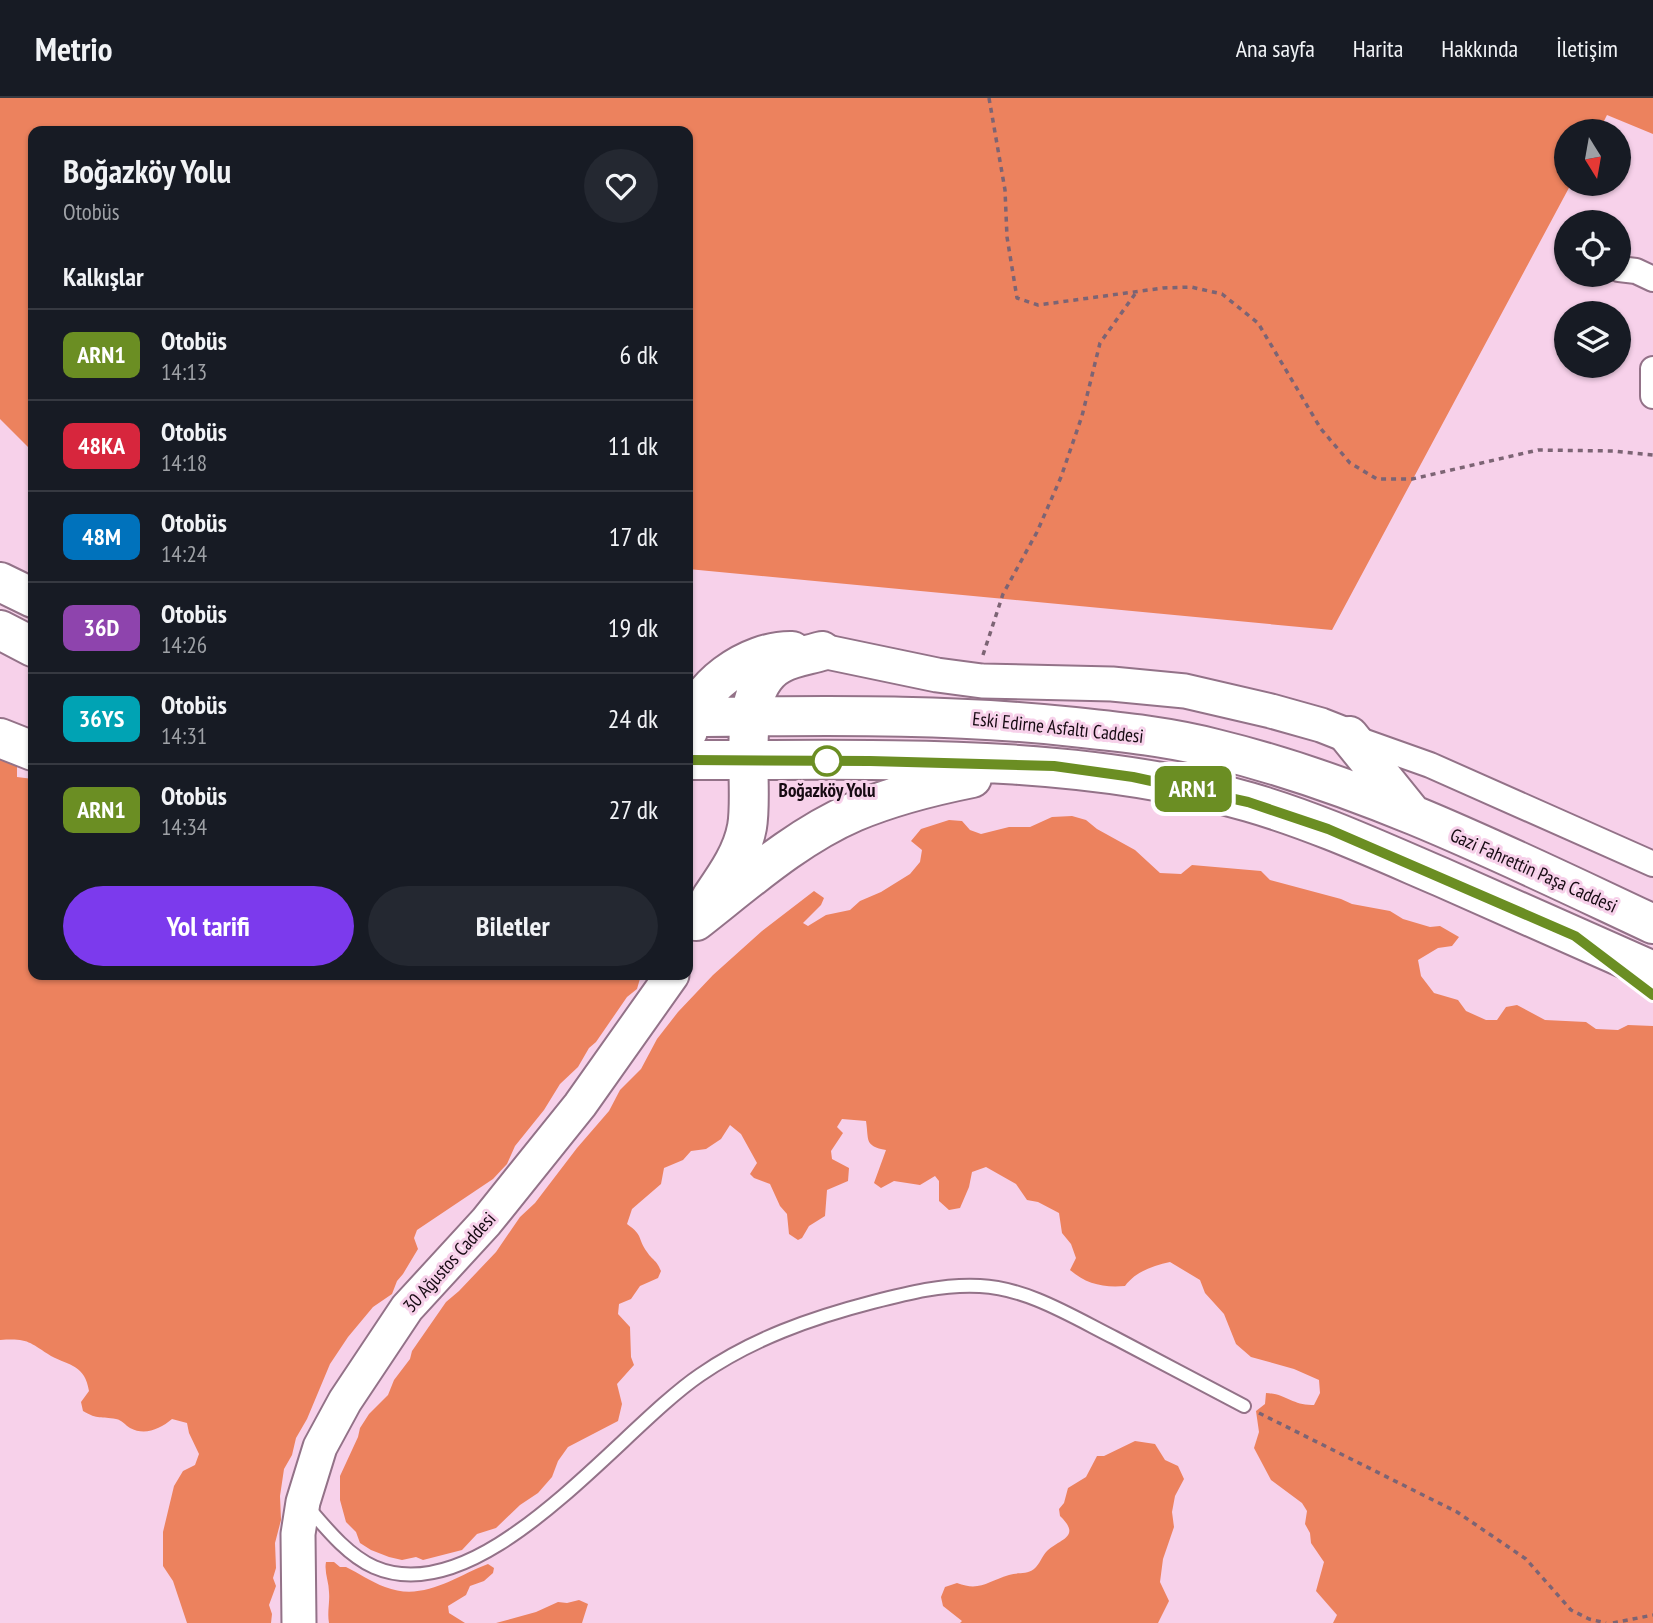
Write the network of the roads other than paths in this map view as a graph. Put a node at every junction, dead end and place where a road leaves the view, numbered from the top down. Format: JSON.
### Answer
{"nodes":[{"id":1,"x":1631,"y":270,"type":"edge"},
{"id":2,"x":1653,"y":279,"type":"edge"},
{"id":3,"x":1653,"y":369,"type":"edge"},
{"id":4,"x":1653,"y":396,"type":"edge"},
{"id":5,"x":0,"y":582,"type":"edge"},
{"id":6,"x":28,"y":596,"type":"edge"},
{"id":7,"x":0,"y":630,"type":"edge"},
{"id":8,"x":28,"y":644,"type":"edge"},
{"id":9,"x":822,"y":651,"type":"junction"},
{"id":10,"x":693,"y":716,"type":"edge"},
{"id":11,"x":834,"y":716,"type":"junction"},
{"id":12,"x":750,"y":717,"type":"junction"},
{"id":13,"x":693,"y":722,"type":"edge"},
{"id":14,"x":1349,"y":736,"type":"junction"},
{"id":15,"x":0,"y":738,"type":"edge"},
{"id":16,"x":28,"y":749,"type":"edge"},
{"id":17,"x":693,"y":760,"type":"edge"},
{"id":18,"x":747,"y":760,"type":"junction"},
{"id":19,"x":1054,"y":766,"type":"junction"},
{"id":20,"x":1415,"y":817,"type":"junction"},
{"id":21,"x":1653,"y":864,"type":"edge"},
{"id":22,"x":693,"y":913,"type":"edge"},
{"id":23,"x":693,"y":915,"type":"edge"},
{"id":24,"x":1653,"y":925,"type":"edge"},
{"id":25,"x":1575,"y":936,"type":"junction"},
{"id":26,"x":1653,"y":971,"type":"edge"},
{"id":27,"x":668,"y":980,"type":"edge"},
{"id":28,"x":1653,"y":995,"type":"edge"},
{"id":29,"x":1244,"y":1406,"type":"road end"},
{"id":30,"x":303,"y":1502,"type":"junction"},
{"id":31,"x":299,"y":1623,"type":"edge"}],
"edges":[{"from":1,"to":2,"type":"street"},
{"from":3,"to":4,"type":"street"},
{"from":5,"to":6,"type":"highway"},
{"from":7,"to":8,"type":"highway"},
{"from":9,"to":10,"type":"highway"},
{"from":9,"to":11,"type":"highway"},
{"from":9,"to":12,"type":"highway"},
{"from":9,"to":14,"type":"main road"},
{"from":11,"to":12,"type":"highway","name":"Eski Edirne Asfaltı Caddesi"},
{"from":11,"to":20,"type":"highway","name":"Eski Edirne Asfaltı Caddesi"},
{"from":12,"to":13,"type":"highway","name":"Eski Edirne Asfaltı Caddesi"},
{"from":12,"to":18,"type":"highway"},
{"from":14,"to":20,"type":"highway"},
{"from":14,"to":21,"type":"street"},
{"from":15,"to":16,"type":"highway"},
{"from":17,"to":18,"type":"highway","name":"Eski Edirne Asfaltı Caddesi"},
{"from":18,"to":19,"type":"highway","name":"Eski Edirne Asfaltı Caddesi"},
{"from":18,"to":22,"type":"highway"},
{"from":19,"to":23,"type":"highway"},
{"from":19,"to":25,"type":"highway","name":"Eski Edirne Asfaltı Caddesi"},
{"from":20,"to":24,"type":"highway","name":"Gazi Fahrettin Paşa Caddesi"},
{"from":25,"to":26,"type":"highway"},
{"from":25,"to":28,"type":"highway"},
{"from":27,"to":30,"type":"main road","name":"30 Ağustos Caddesi"},
{"from":29,"to":30,"type":"lane"},
{"from":30,"to":31,"type":"main road","name":"30 Ağustos Caddesi"}]}
